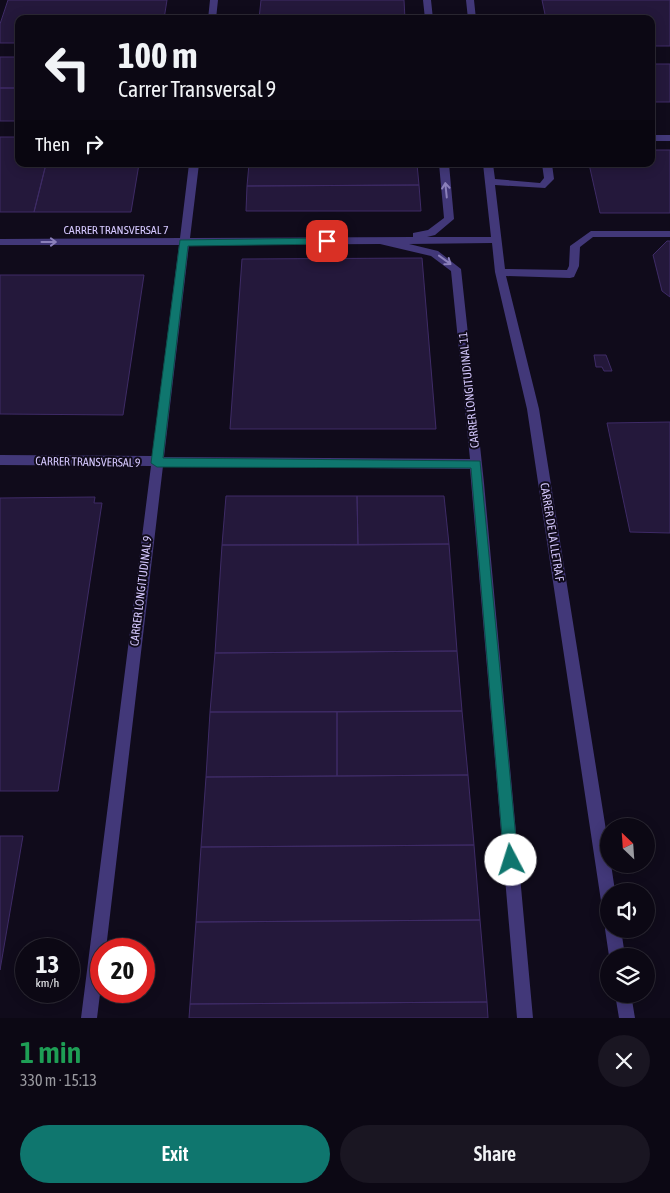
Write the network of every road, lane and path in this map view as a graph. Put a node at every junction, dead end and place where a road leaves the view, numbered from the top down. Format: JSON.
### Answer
{"nodes":[{"id":1,"x":214,"y":0,"type":"edge"},
{"id":2,"x":427,"y":0,"type":"edge"},
{"id":3,"x":470,"y":0,"type":"edge"},
{"id":4,"x":212,"y":15,"type":"edge"},
{"id":5,"x":429,"y":15,"type":"edge"},
{"id":6,"x":472,"y":15,"type":"edge"},
{"id":7,"x":655,"y":138,"type":"edge"},
{"id":8,"x":670,"y":138,"type":"edge"},
{"id":9,"x":194,"y":167,"type":"edge"},
{"id":10,"x":444,"y":167,"type":"edge"},
{"id":11,"x":488,"y":167,"type":"edge"},
{"id":12,"x":547,"y":167,"type":"edge"},
{"id":13,"x":490,"y":182,"type":"junction"},
{"id":14,"x":670,"y":234,"type":"edge"},
{"id":15,"x":496,"y":240,"type":"junction"},
{"id":16,"x":382,"y":241,"type":"junction"},
{"id":17,"x":0,"y":242,"type":"edge"},
{"id":18,"x":184,"y":242,"type":"junction"},
{"id":19,"x":500,"y":272,"type":"junction"},
{"id":20,"x":0,"y":460,"type":"edge"},
{"id":21,"x":157,"y":463,"type":"junction"},
{"id":22,"x":476,"y":464,"type":"junction"},
{"id":23,"x":606,"y":883,"type":"edge"},
{"id":24,"x":624,"y":1003,"type":"edge"},
{"id":25,"x":89,"y":1018,"type":"edge"},
{"id":26,"x":525,"y":1018,"type":"edge"},
{"id":27,"x":626,"y":1018,"type":"edge"}],
"edges":[{"from":1,"to":4,"type":"street"},
{"from":2,"to":5,"type":"street"},
{"from":3,"to":6,"type":"street"},
{"from":7,"to":8,"type":"street"},
{"from":9,"to":18,"type":"street","name":"CARRER LONGITUDINAL 9"},
{"from":16,"to":10,"type":"street","one_way":true},
{"from":11,"to":13,"type":"street","name":"CARRER DE LA LLETRA F"},
{"from":12,"to":13,"type":"street"},
{"from":13,"to":15,"type":"street","name":"CARRER DE LA LLETRA F"},
{"from":14,"to":19,"type":"street"},
{"from":15,"to":16,"type":"street"},
{"from":15,"to":19,"type":"street","name":"CARRER DE LA LLETRA F"},
{"from":16,"to":18,"type":"street","name":"CARRER TRANSVERSAL 7"},
{"from":16,"to":22,"type":"street","name":"CARRER LONGITUDINAL 11","one_way":true},
{"from":17,"to":18,"type":"street","name":"CARRER TRANSVERSAL 7","one_way":true},
{"from":18,"to":21,"type":"street","name":"CARRER LONGITUDINAL 9"},
{"from":19,"to":23,"type":"street","name":"CARRER DE LA LLETRA F"},
{"from":20,"to":21,"type":"street","name":"CARRER TRANSVERSAL 9"},
{"from":21,"to":22,"type":"street","name":"CARRER TRANSVERSAL 9"},
{"from":21,"to":25,"type":"street","name":"CARRER LONGITUDINAL 9"},
{"from":22,"to":26,"type":"street","name":"CARRER LONGITUDINAL 11"},
{"from":24,"to":27,"type":"street"}]}
